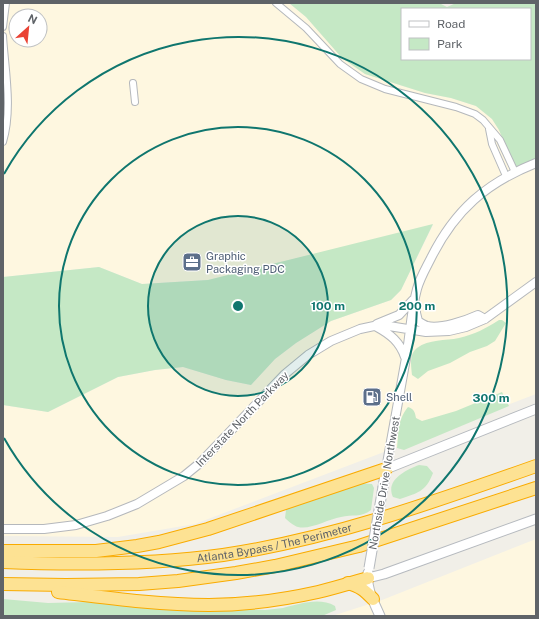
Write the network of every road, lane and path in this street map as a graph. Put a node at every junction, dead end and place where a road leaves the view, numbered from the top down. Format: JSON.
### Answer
{"nodes":[{"id":1,"x":6,"y":3,"type":"edge"},
{"id":2,"x":276,"y":3,"type":"edge"},
{"id":3,"x":3,"y":27,"type":"edge"},
{"id":4,"x":3,"y":36,"type":"edge"},
{"id":5,"x":133,"y":83,"type":"dead end"},
{"id":6,"x":135,"y":102,"type":"dead end"},
{"id":7,"x":488,"y":127,"type":"junction"},
{"id":8,"x":3,"y":142,"type":"edge"},
{"id":9,"x":536,"y":163,"type":"edge"},
{"id":10,"x":515,"y":172,"type":"junction"},
{"id":11,"x":506,"y":176,"type":"junction"},
{"id":12,"x":536,"y":282,"type":"edge"},
{"id":13,"x":415,"y":296,"type":"junction"},
{"id":14,"x":485,"y":319,"type":"junction"},
{"id":15,"x":373,"y":326,"type":"junction"},
{"id":16,"x":410,"y":330,"type":"junction"},
{"id":17,"x":406,"y":358,"type":"junction"},
{"id":18,"x":536,"y":409,"type":"edge"},
{"id":19,"x":536,"y":466,"type":"edge"},
{"id":20,"x":386,"y":469,"type":"junction"},
{"id":21,"x":536,"y":488,"type":"edge"},
{"id":22,"x":536,"y":520,"type":"edge"},
{"id":23,"x":3,"y":529,"type":"edge"},
{"id":24,"x":3,"y":551,"type":"edge"},
{"id":25,"x":3,"y":562,"type":"edge"},
{"id":26,"x":368,"y":573,"type":"junction"},
{"id":27,"x":348,"y":583,"type":"junction"},
{"id":28,"x":3,"y":585,"type":"edge"},
{"id":29,"x":373,"y":599,"type":"junction"},
{"id":30,"x":380,"y":616,"type":"edge"}],
"edges":[{"from":1,"to":3,"type":"street"},
{"from":2,"to":7,"type":"street"},
{"from":4,"to":8,"type":"street"},
{"from":5,"to":6,"type":"street"},
{"from":7,"to":10,"type":"street"},
{"from":7,"to":11,"type":"street"},
{"from":9,"to":10,"type":"street","name":"Northside Drive Northwest"},
{"from":10,"to":11,"type":"street","name":"Northside Drive Northwest"},
{"from":11,"to":13,"type":"street","name":"Northside Drive Northwest"},
{"from":12,"to":14,"type":"street","name":"Interstate North Parkway"},
{"from":13,"to":14,"type":"street"},
{"from":13,"to":15,"type":"street"},
{"from":13,"to":16,"type":"street","name":"Northside Drive Northwest"},
{"from":14,"to":16,"type":"street","name":"Interstate North Parkway"},
{"from":15,"to":16,"type":"street","name":"Interstate North Parkway"},
{"from":15,"to":17,"type":"street"},
{"from":15,"to":23,"type":"street","name":"Interstate North Parkway"},
{"from":16,"to":17,"type":"street","name":"Northside Drive Northwest"},
{"from":17,"to":20,"type":"street","name":"Northside Drive Northwest"},
{"from":18,"to":20,"type":"main road"},
{"from":19,"to":25,"type":"highway","name":"Atlanta Bypass / The Perimeter"},
{"from":20,"to":24,"type":"highway"},
{"from":20,"to":26,"type":"main road","name":"Northside Drive Northwest","bridge":true},
{"from":21,"to":28,"type":"highway","name":"Atlanta Bypass / The Perimeter"},
{"from":22,"to":26,"type":"main road"},
{"from":26,"to":27,"type":"highway"},
{"from":26,"to":29,"type":"main road","name":"Northside Drive Northwest"},
{"from":27,"to":28,"type":"highway"},
{"from":27,"to":29,"type":"highway"},
{"from":29,"to":30,"type":"main road","name":"Northside Drive Northwest"}]}
